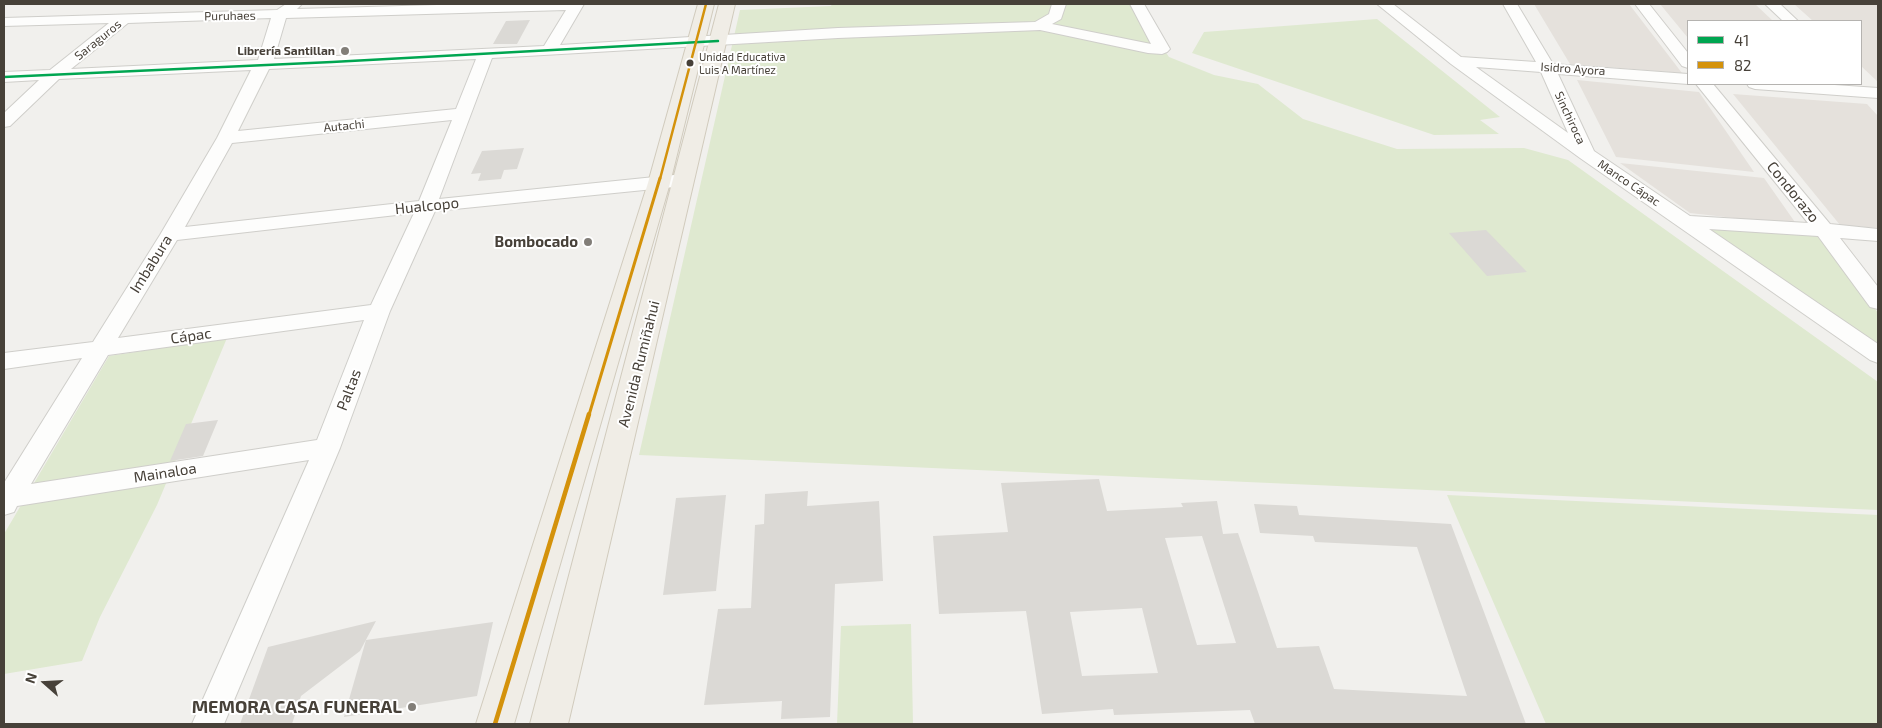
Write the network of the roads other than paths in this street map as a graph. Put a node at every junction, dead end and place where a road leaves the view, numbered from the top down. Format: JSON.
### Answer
{"nodes":[{"id":1,"x":706,"y":4,"type":"edge"},
{"id":2,"x":727,"y":4,"type":"edge"},
{"id":3,"x":1059,"y":4,"type":"edge"},
{"id":4,"x":1137,"y":4,"type":"edge"},
{"id":5,"x":1384,"y":4,"type":"edge"},
{"id":6,"x":1510,"y":4,"type":"edge"},
{"id":7,"x":1642,"y":4,"type":"edge"},
{"id":8,"x":1772,"y":4,"type":"edge"},
{"id":9,"x":576,"y":5,"type":"edge"},
{"id":10,"x":284,"y":7,"type":"edge"},
{"id":11,"x":125,"y":18,"type":"junction"},
{"id":12,"x":1790,"y":20,"type":"edge"},
{"id":13,"x":4,"y":22,"type":"edge"},
{"id":14,"x":1045,"y":26,"type":"junction"},
{"id":15,"x":710,"y":43,"type":"junction"},
{"id":16,"x":549,"y":50,"type":"junction"},
{"id":17,"x":486,"y":54,"type":"junction"},
{"id":18,"x":1458,"y":61,"type":"junction"},
{"id":19,"x":1687,"y":62,"type":"edge"},
{"id":20,"x":264,"y":65,"type":"junction"},
{"id":21,"x":1547,"y":67,"type":"junction"},
{"id":22,"x":54,"y":75,"type":"junction"},
{"id":23,"x":4,"y":77,"type":"edge"},
{"id":24,"x":1687,"y":78,"type":"edge"},
{"id":25,"x":1705,"y":85,"type":"edge"},
{"id":26,"x":1774,"y":85,"type":"edge"},
{"id":27,"x":1866,"y":90,"type":"edge"},
{"id":28,"x":1878,"y":105,"type":"edge"},
{"id":29,"x":462,"y":114,"type":"junction"},
{"id":30,"x":4,"y":122,"type":"edge"},
{"id":31,"x":226,"y":138,"type":"junction"},
{"id":32,"x":1586,"y":154,"type":"junction"},
{"id":33,"x":672,"y":181,"type":"junction"},
{"id":34,"x":427,"y":206,"type":"junction"},
{"id":35,"x":1688,"y":222,"type":"junction"},
{"id":36,"x":1824,"y":230,"type":"junction"},
{"id":37,"x":170,"y":235,"type":"junction"},
{"id":38,"x":1878,"y":235,"type":"edge"},
{"id":39,"x":1878,"y":302,"type":"edge"},
{"id":40,"x":379,"y":311,"type":"junction"},
{"id":41,"x":99,"y":349,"type":"junction"},
{"id":42,"x":1878,"y":355,"type":"edge"},
{"id":43,"x":4,"y":361,"type":"edge"},
{"id":44,"x":327,"y":448,"type":"junction"},
{"id":45,"x":5,"y":500,"type":"edge"},
{"id":46,"x":208,"y":724,"type":"edge"},
{"id":47,"x":495,"y":724,"type":"edge"},
{"id":48,"x":549,"y":724,"type":"edge"}],
"edges":[{"from":1,"to":15,"type":"main road","name":"Avenida Rumiñahui"},
{"from":2,"to":15,"type":"main road","name":"Avenida Rumiñahui"},
{"from":3,"to":14,"type":"street"},
{"from":4,"to":14,"type":"street"},
{"from":5,"to":18,"type":"street","name":"Manco Cápac"},
{"from":6,"to":21,"type":"street","name":"Sinchiroca"},
{"from":7,"to":19,"type":"street"},
{"from":8,"to":12,"type":"street"},
{"from":9,"to":10,"type":"street","name":"Puruhaes"},
{"from":9,"to":16,"type":"street"},
{"from":10,"to":11,"type":"street","name":"Puruhaes"},
{"from":10,"to":20,"type":"street","name":"Imbabura"},
{"from":11,"to":13,"type":"street","name":"Puruhaes"},
{"from":11,"to":22,"type":"street","name":"Saraguros"},
{"from":14,"to":15,"type":"street"},
{"from":15,"to":16,"type":"street"},
{"from":15,"to":33,"type":"main road","name":"Avenida Rumiñahui"},
{"from":16,"to":17,"type":"street"},
{"from":17,"to":20,"type":"street"},
{"from":17,"to":29,"type":"street","name":"Paltas"},
{"from":18,"to":21,"type":"street","name":"Isidro Ayora"},
{"from":18,"to":32,"type":"street","name":"Manco Cápac"},
{"from":20,"to":22,"type":"street"},
{"from":20,"to":31,"type":"street","name":"Imbabura"},
{"from":21,"to":24,"type":"street","name":"Isidro Ayora"},
{"from":21,"to":32,"type":"street","name":"Sinchiroca"},
{"from":22,"to":23,"type":"street"},
{"from":22,"to":30,"type":"street","name":"Saraguros"},
{"from":25,"to":36,"type":"street","name":"Condorazo"},
{"from":26,"to":27,"type":"street"},
{"from":27,"to":28,"type":"street"},
{"from":29,"to":31,"type":"street","name":"Autachi"},
{"from":29,"to":34,"type":"street","name":"Paltas"},
{"from":31,"to":37,"type":"street","name":"Imbabura"},
{"from":32,"to":35,"type":"street","name":"Manco Cápac"},
{"from":33,"to":34,"type":"street","name":"Hualcopo"},
{"from":33,"to":47,"type":"main road","name":"Avenida Rumiñahui"},
{"from":33,"to":48,"type":"main road","name":"Avenida Rumiñahui"},
{"from":34,"to":37,"type":"street","name":"Hualcopo"},
{"from":34,"to":40,"type":"street","name":"Paltas"},
{"from":35,"to":36,"type":"street"},
{"from":35,"to":42,"type":"street","name":"Manco Cápac"},
{"from":36,"to":38,"type":"street"},
{"from":36,"to":39,"type":"street","name":"Condorazo"},
{"from":37,"to":41,"type":"street","name":"Imbabura"},
{"from":40,"to":41,"type":"street","name":"Cápac"},
{"from":40,"to":44,"type":"street","name":"Paltas"},
{"from":41,"to":43,"type":"street","name":"Cápac"},
{"from":41,"to":45,"type":"street","name":"Imbabura"},
{"from":44,"to":45,"type":"street","name":"Mainaloa"},
{"from":44,"to":46,"type":"street","name":"Paltas"}]}
